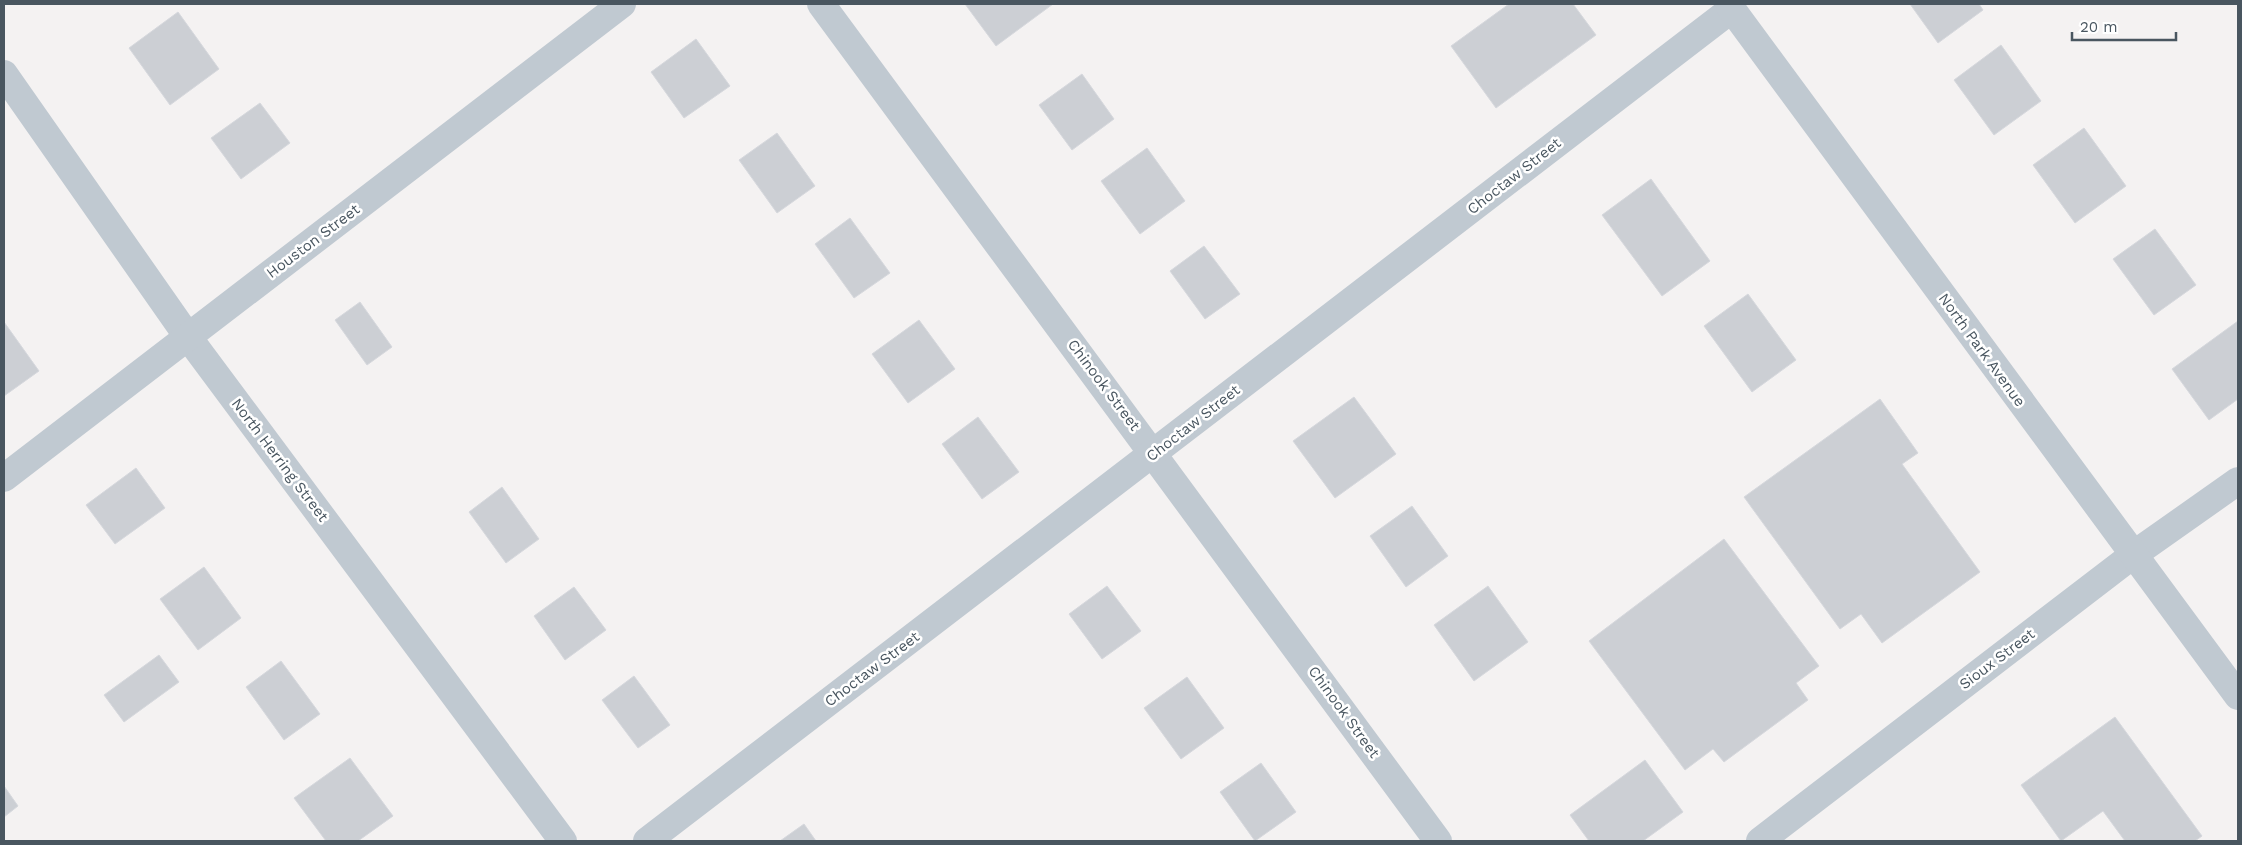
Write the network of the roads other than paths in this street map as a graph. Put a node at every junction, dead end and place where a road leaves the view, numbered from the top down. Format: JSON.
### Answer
{"nodes":[{"id":1,"x":622,"y":4,"type":"edge"},
{"id":2,"x":821,"y":4,"type":"edge"},
{"id":3,"x":1733,"y":6,"type":"edge"},
{"id":4,"x":4,"y":74,"type":"edge"},
{"id":5,"x":188,"y":337,"type":"junction"},
{"id":6,"x":1154,"y":453,"type":"junction"},
{"id":7,"x":4,"y":478,"type":"edge"},
{"id":8,"x":2238,"y":481,"type":"edge"},
{"id":9,"x":2133,"y":555,"type":"junction"},
{"id":10,"x":2238,"y":696,"type":"edge"},
{"id":11,"x":562,"y":841,"type":"edge"},
{"id":12,"x":647,"y":841,"type":"edge"},
{"id":13,"x":1438,"y":841,"type":"edge"},
{"id":14,"x":1760,"y":841,"type":"edge"}],
"edges":[{"from":1,"to":5,"type":"street","name":"Houston Street"},
{"from":2,"to":6,"type":"street","name":"Chinook Street"},
{"from":3,"to":6,"type":"street","name":"Choctaw Street"},
{"from":3,"to":9,"type":"street","name":"North Park Avenue"},
{"from":4,"to":5,"type":"street","name":"North Herring Street"},
{"from":5,"to":7,"type":"street","name":"Houston Street"},
{"from":5,"to":11,"type":"street","name":"North Herring Street"},
{"from":6,"to":12,"type":"street","name":"Choctaw Street"},
{"from":6,"to":13,"type":"street","name":"Chinook Street"},
{"from":8,"to":9,"type":"street","name":"Sioux Street"},
{"from":9,"to":10,"type":"street","name":"North Park Avenue"},
{"from":9,"to":14,"type":"street","name":"Sioux Street"}]}
